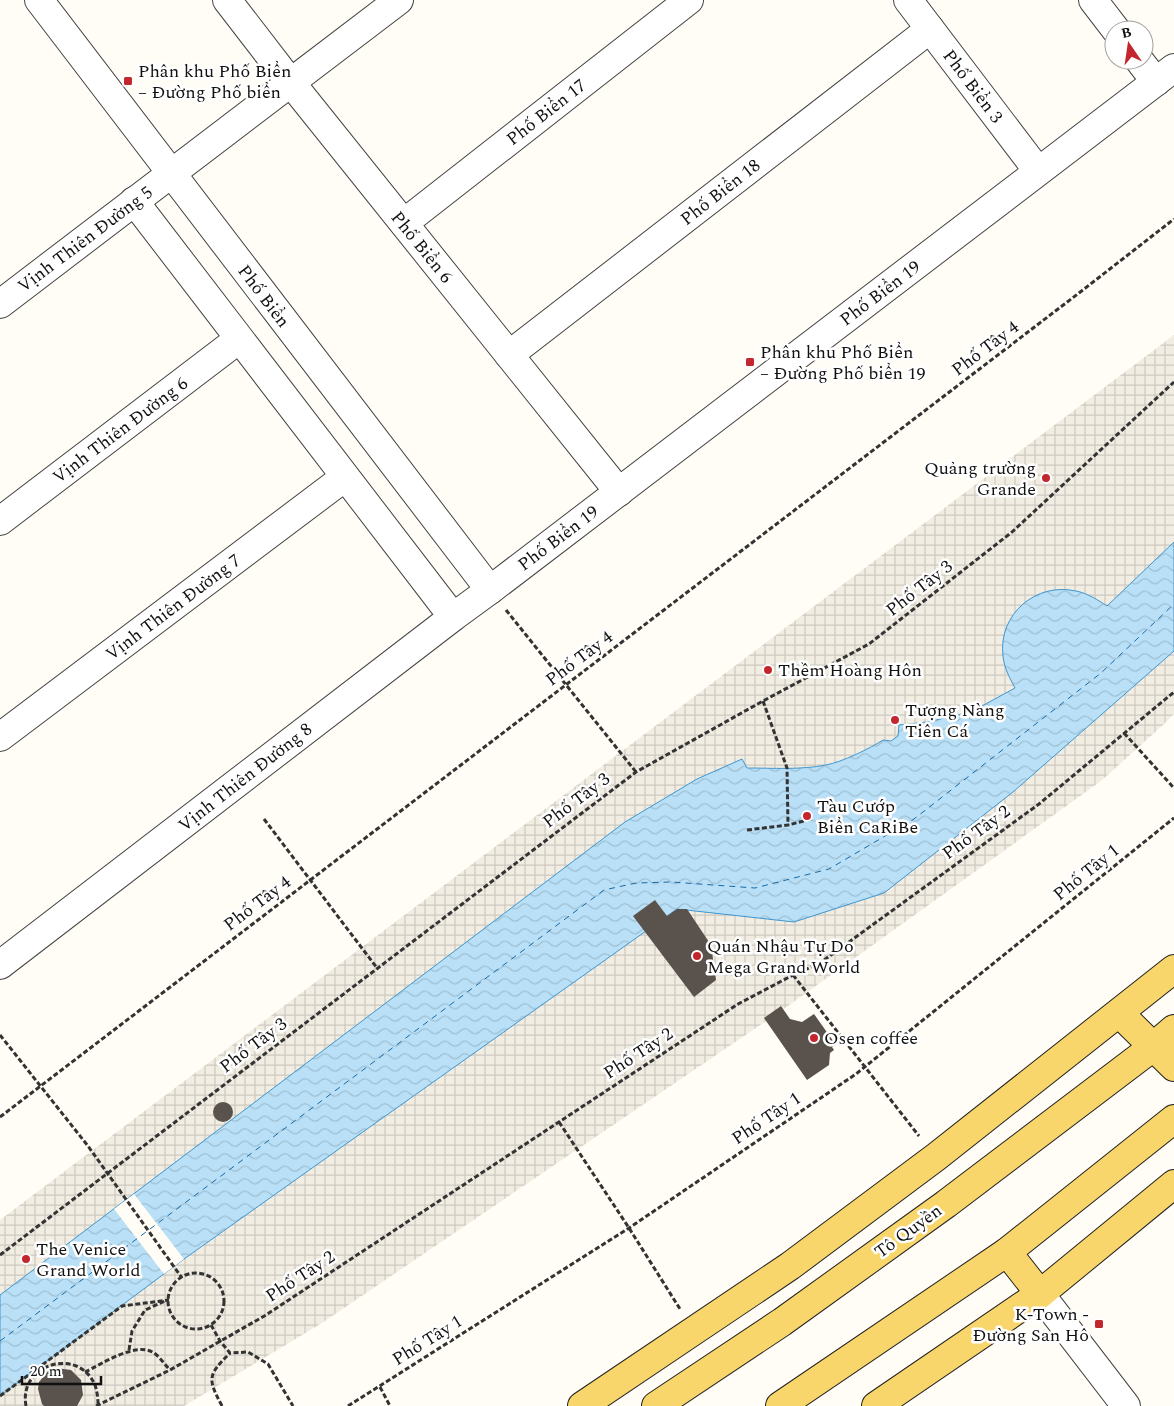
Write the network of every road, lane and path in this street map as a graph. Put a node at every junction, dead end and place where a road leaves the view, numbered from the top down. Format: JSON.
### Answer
{"nodes":[{"id":1,"x":38,"y":0,"type":"edge"},
{"id":2,"x":227,"y":0,"type":"edge"},
{"id":3,"x":399,"y":0,"type":"edge"},
{"id":4,"x":689,"y":0,"type":"edge"},
{"id":5,"x":908,"y":0,"type":"edge"},
{"id":6,"x":1093,"y":0,"type":"edge"},
{"id":7,"x":1108,"y":20,"type":"edge"},
{"id":8,"x":930,"y":28,"type":"junction"},
{"id":9,"x":1154,"y":69,"type":"edge"},
{"id":10,"x":1165,"y":75,"type":"edge"},
{"id":11,"x":291,"y":82,"type":"junction"},
{"id":12,"x":1038,"y":171,"type":"junction"},
{"id":13,"x":170,"y":174,"type":"junction"},
{"id":14,"x":134,"y":202,"type":"junction"},
{"id":15,"x":1174,"y":219,"type":"edge"},
{"id":16,"x":404,"y":223,"type":"junction"},
{"id":17,"x":0,"y":304,"type":"edge"},
{"id":18,"x":239,"y":339,"type":"junction"},
{"id":19,"x":509,"y":355,"type":"junction"},
{"id":20,"x":1174,"y":382,"type":"edge"},
{"id":21,"x":345,"y":476,"type":"junction"},
{"id":22,"x":619,"y":492,"type":"junction"},
{"id":23,"x":0,"y":521,"type":"edge"},
{"id":24,"x":490,"y":590,"type":"junction"},
{"id":25,"x":453,"y":617,"type":"junction"},
{"id":26,"x":566,"y":685,"type":"junction"},
{"id":27,"x":1174,"y":692,"type":"edge"},
{"id":28,"x":763,"y":701,"type":"junction"},
{"id":29,"x":1124,"y":733,"type":"junction"},
{"id":30,"x":0,"y":738,"type":"edge"},
{"id":31,"x":636,"y":772,"type":"junction"},
{"id":32,"x":1174,"y":788,"type":"edge"},
{"id":33,"x":1174,"y":818,"type":"edge"},
{"id":34,"x":264,"y":819,"type":"dead end"},
{"id":35,"x":812,"y":819,"type":"dead end"},
{"id":36,"x":788,"y":825,"type":"junction"},
{"id":37,"x":747,"y":830,"type":"dead end"},
{"id":38,"x":310,"y":880,"type":"junction"},
{"id":39,"x":0,"y":965,"type":"edge"},
{"id":40,"x":377,"y":968,"type":"junction"},
{"id":41,"x":1174,"y":969,"type":"edge"},
{"id":42,"x":793,"y":975,"type":"junction"},
{"id":43,"x":1119,"y":1013,"type":"junction"},
{"id":44,"x":1174,"y":1028,"type":"edge"},
{"id":45,"x":0,"y":1036,"type":"edge"},
{"id":46,"x":1153,"y":1047,"type":"junction"},
{"id":47,"x":865,"y":1067,"type":"junction"},
{"id":48,"x":1174,"y":1067,"type":"edge"},
{"id":49,"x":40,"y":1086,"type":"junction"},
{"id":50,"x":0,"y":1117,"type":"edge"},
{"id":51,"x":1174,"y":1119,"type":"edge"},
{"id":52,"x":559,"y":1122,"type":"junction"},
{"id":53,"x":929,"y":1162,"type":"junction"},
{"id":54,"x":107,"y":1173,"type":"junction"},
{"id":55,"x":1174,"y":1184,"type":"edge"},
{"id":56,"x":946,"y":1204,"type":"junction"},
{"id":57,"x":629,"y":1228,"type":"junction"},
{"id":58,"x":1007,"y":1252,"type":"junction"},
{"id":59,"x":0,"y":1255,"type":"edge"},
{"id":60,"x":182,"y":1278,"type":"junction"},
{"id":61,"x":1040,"y":1294,"type":"junction"},
{"id":62,"x":169,"y":1300,"type":"junction"},
{"id":63,"x":210,"y":1325,"type":"junction"},
{"id":64,"x":690,"y":1333,"type":"junction"},
{"id":65,"x":220,"y":1341,"type":"junction"},
{"id":66,"x":129,"y":1350,"type":"junction"},
{"id":67,"x":230,"y":1353,"type":"junction"},
{"id":68,"x":170,"y":1370,"type":"junction"},
{"id":69,"x":710,"y":1370,"type":"junction"},
{"id":70,"x":85,"y":1372,"type":"junction"},
{"id":71,"x":380,"y":1387,"type":"junction"},
{"id":72,"x":0,"y":1396,"type":"edge"},
{"id":73,"x":24,"y":1405,"type":"edge"},
{"id":74,"x":97,"y":1405,"type":"edge"},
{"id":75,"x":222,"y":1406,"type":"edge"},
{"id":76,"x":293,"y":1406,"type":"edge"},
{"id":77,"x":348,"y":1406,"type":"edge"},
{"id":78,"x":390,"y":1406,"type":"edge"},
{"id":79,"x":582,"y":1406,"type":"edge"},
{"id":80,"x":656,"y":1406,"type":"edge"},
{"id":81,"x":780,"y":1406,"type":"edge"},
{"id":82,"x":876,"y":1406,"type":"edge"},
{"id":83,"x":1126,"y":1406,"type":"edge"}],
"edges":[{"from":1,"to":13,"type":"street","name":"Phố Biển"},
{"from":2,"to":11,"type":"street","name":"Phố Biển 6"},
{"from":3,"to":11,"type":"street","name":"Vịnh Thiên Đường 5"},
{"from":4,"to":16,"type":"street","name":"Phố Biển 17"},
{"from":5,"to":8,"type":"street","name":"Phố Biển 3"},
{"from":6,"to":7,"type":"street"},
{"from":8,"to":12,"type":"street","name":"Phố Biển 3"},
{"from":8,"to":19,"type":"street","name":"Phố Biển 18"},
{"from":9,"to":10,"type":"street"},
{"from":10,"to":12,"type":"street","name":"Phố Biển 19"},
{"from":11,"to":13,"type":"street","name":"Vịnh Thiên Đường 5"},
{"from":11,"to":16,"type":"street","name":"Phố Biển 6"},
{"from":12,"to":22,"type":"street","name":"Phố Biển 19"},
{"from":13,"to":14,"type":"street","name":"Vịnh Thiên Đường 5"},
{"from":13,"to":24,"type":"street","name":"Phố Biển"},
{"from":14,"to":17,"type":"street","name":"Vịnh Thiên Đường 5"},
{"from":14,"to":18,"type":"street"},
{"from":15,"to":26,"type":"path","name":"Phố Tây 4"},
{"from":16,"to":19,"type":"street","name":"Phố Biển 6"},
{"from":18,"to":21,"type":"street"},
{"from":18,"to":23,"type":"street","name":"Vịnh Thiên Đường 6"},
{"from":19,"to":22,"type":"street","name":"Phố Biển 6"},
{"from":20,"to":28,"type":"path","name":"Phố Tây 3"},
{"from":21,"to":25,"type":"street"},
{"from":21,"to":30,"type":"street","name":"Vịnh Thiên Đường 7"},
{"from":22,"to":24,"type":"street","name":"Phố Biển 19"},
{"from":24,"to":25,"type":"street","name":"Vịnh Thiên Đường 8"},
{"from":24,"to":26,"type":"path"},
{"from":25,"to":39,"type":"street","name":"Vịnh Thiên Đường 8"},
{"from":26,"to":31,"type":"path"},
{"from":26,"to":38,"type":"path","name":"Phố Tây 4"},
{"from":27,"to":29,"type":"path","name":"Phố Tây 2"},
{"from":28,"to":31,"type":"path","name":"Phố Tây 3"},
{"from":28,"to":36,"type":"path"},
{"from":29,"to":32,"type":"path"},
{"from":29,"to":42,"type":"path","name":"Phố Tây 2"},
{"from":31,"to":40,"type":"path","name":"Phố Tây 3"},
{"from":33,"to":47,"type":"path","name":"Phố Tây 1"},
{"from":34,"to":38,"type":"path"},
{"from":35,"to":36,"type":"path"},
{"from":36,"to":37,"type":"path"},
{"from":38,"to":40,"type":"path"},
{"from":38,"to":49,"type":"path","name":"Phố Tây 4"},
{"from":40,"to":54,"type":"path","name":"Phố Tây 3"},
{"from":41,"to":43,"type":"main road"},
{"from":42,"to":47,"type":"path"},
{"from":42,"to":52,"type":"path","name":"Phố Tây 2"},
{"from":43,"to":46,"type":"main road"},
{"from":43,"to":53,"type":"main road"},
{"from":44,"to":46,"type":"main road","name":"Tô Quyền"},
{"from":45,"to":49,"type":"path"},
{"from":46,"to":48,"type":"main road"},
{"from":46,"to":56,"type":"main road","name":"Tô Quyền"},
{"from":47,"to":53,"type":"path"},
{"from":47,"to":57,"type":"path","name":"Phố Tây 1"},
{"from":49,"to":50,"type":"path","name":"Phố Tây 4"},
{"from":49,"to":54,"type":"path"},
{"from":51,"to":58,"type":"main road"},
{"from":52,"to":57,"type":"path"},
{"from":52,"to":65,"type":"path","name":"Phố Tây 2"},
{"from":53,"to":56,"type":"main road"},
{"from":53,"to":64,"type":"main road"},
{"from":54,"to":59,"type":"path","name":"Phố Tây 3"},
{"from":54,"to":60,"type":"path"},
{"from":55,"to":61,"type":"main road"},
{"from":56,"to":69,"type":"main road","name":"Tô Quyền"},
{"from":57,"to":64,"type":"path"},
{"from":57,"to":71,"type":"path","name":"Phố Tây 1"},
{"from":58,"to":61,"type":"main road"},
{"from":58,"to":81,"type":"main road"},
{"from":60,"to":62,"type":"path"},
{"from":60,"to":63,"type":"path"},
{"from":61,"to":82,"type":"main road"},
{"from":61,"to":83,"type":"street"},
{"from":62,"to":63,"type":"path"},
{"from":62,"to":66,"type":"path"},
{"from":62,"to":72,"type":"path"},
{"from":63,"to":65,"type":"path"},
{"from":64,"to":69,"type":"main road"},
{"from":64,"to":79,"type":"main road"},
{"from":65,"to":67,"type":"path"},
{"from":65,"to":68,"type":"path","name":"Phố Tây 2"},
{"from":66,"to":68,"type":"path"},
{"from":66,"to":70,"type":"path"},
{"from":67,"to":75,"type":"path"},
{"from":67,"to":76,"type":"path"},
{"from":68,"to":74,"type":"path","name":"Phố Tây 2"},
{"from":69,"to":80,"type":"main road","name":"Tô Quyền"},
{"from":70,"to":73,"type":"path"},
{"from":70,"to":74,"type":"path"},
{"from":71,"to":77,"type":"path","name":"Phố Tây 1"},
{"from":71,"to":78,"type":"path"}]}
